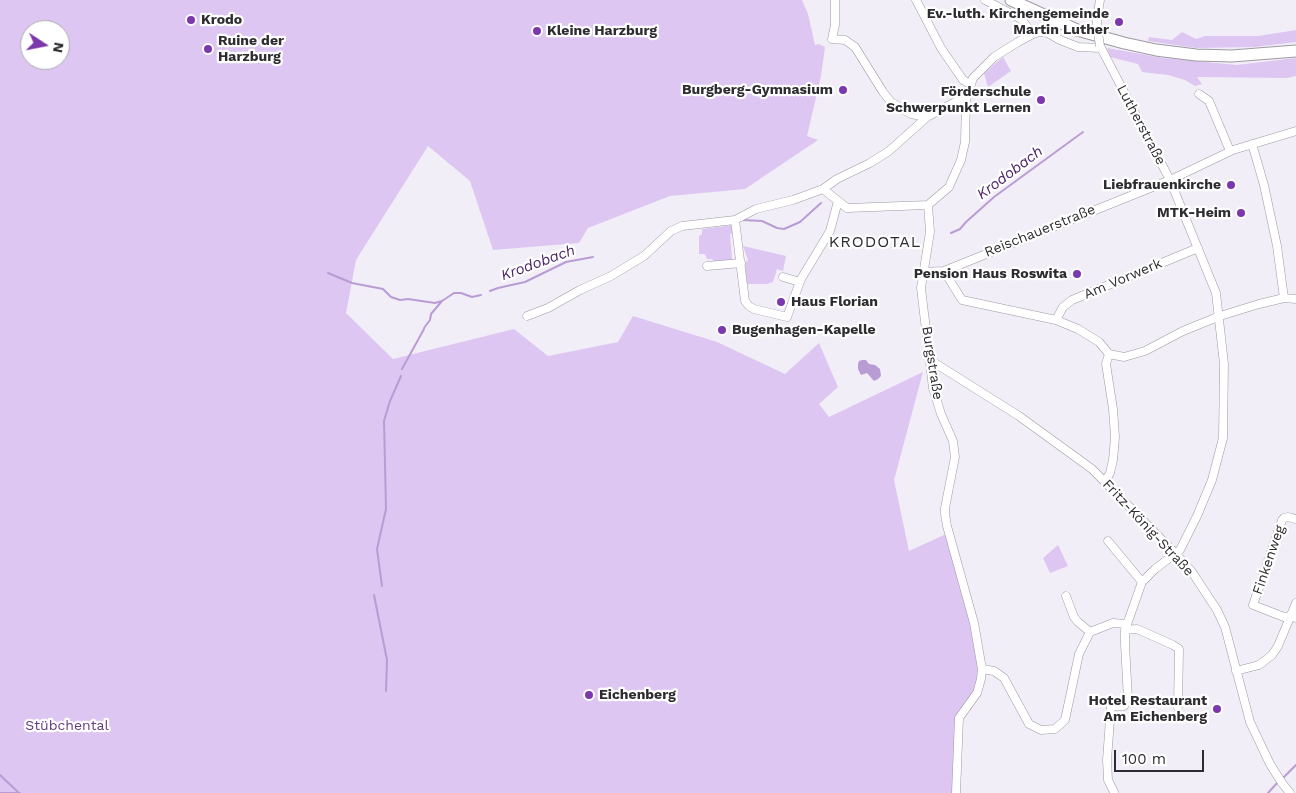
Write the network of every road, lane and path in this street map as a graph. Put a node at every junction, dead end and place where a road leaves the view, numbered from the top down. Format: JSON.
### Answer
{"nodes":[{"id":1,"x":835,"y":0,"type":"edge"},
{"id":2,"x":916,"y":0,"type":"edge"},
{"id":3,"x":985,"y":0,"type":"edge"},
{"id":4,"x":1011,"y":0,"type":"edge"},
{"id":5,"x":1100,"y":0,"type":"edge"},
{"id":6,"x":1033,"y":34,"type":"junction"},
{"id":7,"x":1100,"y":47,"type":"junction"},
{"id":8,"x":1296,"y":51,"type":"edge"},
{"id":9,"x":970,"y":84,"type":"junction"},
{"id":10,"x":1199,"y":94,"type":"dead end"},
{"id":11,"x":966,"y":100,"type":"junction"},
{"id":12,"x":927,"y":117,"type":"junction"},
{"id":13,"x":1296,"y":131,"type":"edge"},
{"id":14,"x":1252,"y":144,"type":"junction"},
{"id":15,"x":1230,"y":151,"type":"junction"},
{"id":16,"x":1170,"y":180,"type":"junction"},
{"id":17,"x":823,"y":189,"type":"junction"},
{"id":18,"x":838,"y":201,"type":"junction"},
{"id":19,"x":928,"y":205,"type":"junction"},
{"id":20,"x":735,"y":220,"type":"junction"},
{"id":21,"x":1198,"y":248,"type":"junction"},
{"id":22,"x":741,"y":263,"type":"junction"},
{"id":23,"x":707,"y":266,"type":"dead end"},
{"id":24,"x":944,"y":271,"type":"junction"},
{"id":25,"x":922,"y":272,"type":"junction"},
{"id":26,"x":783,"y":277,"type":"dead end"},
{"id":27,"x":800,"y":282,"type":"junction"},
{"id":28,"x":1284,"y":298,"type":"junction"},
{"id":29,"x":1296,"y":299,"type":"edge"},
{"id":30,"x":527,"y":316,"type":"dead end"},
{"id":31,"x":1220,"y":316,"type":"junction"},
{"id":32,"x":1056,"y":320,"type":"junction"},
{"id":33,"x":1109,"y":354,"type":"junction"},
{"id":34,"x":930,"y":360,"type":"junction"},
{"id":35,"x":1105,"y":481,"type":"junction"},
{"id":36,"x":1296,"y":519,"type":"edge"},
{"id":37,"x":1108,"y":540,"type":"dead end"},
{"id":38,"x":1176,"y":554,"type":"junction"},
{"id":39,"x":1142,"y":582,"type":"junction"},
{"id":40,"x":1066,"y":596,"type":"dead end"},
{"id":41,"x":1296,"y":603,"type":"edge"},
{"id":42,"x":1294,"y":617,"type":"edge"},
{"id":43,"x":1126,"y":627,"type":"junction"},
{"id":44,"x":1090,"y":632,"type":"junction"},
{"id":45,"x":982,"y":668,"type":"junction"},
{"id":46,"x":1236,"y":671,"type":"junction"},
{"id":47,"x":1178,"y":707,"type":"dead end"},
{"id":48,"x":956,"y":793,"type":"edge"},
{"id":49,"x":1108,"y":793,"type":"edge"},
{"id":50,"x":1114,"y":793,"type":"edge"},
{"id":51,"x":1290,"y":793,"type":"edge"}],
"edges":[{"from":1,"to":12,"type":"street"},
{"from":2,"to":9,"type":"street"},
{"from":3,"to":6,"type":"street"},
{"from":4,"to":8,"type":"highway"},
{"from":5,"to":7,"type":"street","name":"Lutherstraße","bridge":true},
{"from":6,"to":7,"type":"street"},
{"from":6,"to":9,"type":"street"},
{"from":7,"to":16,"type":"street","name":"Lutherstraße"},
{"from":9,"to":11,"type":"street"},
{"from":10,"to":15,"type":"street"},
{"from":11,"to":12,"type":"street"},
{"from":11,"to":19,"type":"street"},
{"from":12,"to":17,"type":"street"},
{"from":13,"to":14,"type":"street","name":"Reischauerstraße"},
{"from":14,"to":15,"type":"street","name":"Reischauerstraße"},
{"from":14,"to":28,"type":"street"},
{"from":15,"to":16,"type":"street","name":"Reischauerstraße"},
{"from":16,"to":21,"type":"street","name":"Lutherstraße"},
{"from":16,"to":24,"type":"street","name":"Reischauerstraße"},
{"from":17,"to":18,"type":"street"},
{"from":17,"to":20,"type":"street"},
{"from":18,"to":19,"type":"street"},
{"from":18,"to":27,"type":"street"},
{"from":19,"to":25,"type":"street","name":"Burgstraße"},
{"from":20,"to":22,"type":"street"},
{"from":20,"to":30,"type":"street"},
{"from":21,"to":31,"type":"street","name":"Lutherstraße"},
{"from":21,"to":32,"type":"street","name":"Am Vorwerk"},
{"from":22,"to":23,"type":"street"},
{"from":22,"to":27,"type":"street"},
{"from":24,"to":25,"type":"street","name":"Reischauerstraße"},
{"from":24,"to":32,"type":"street"},
{"from":25,"to":34,"type":"street","name":"Burgstraße"},
{"from":26,"to":27,"type":"street"},
{"from":28,"to":29,"type":"street"},
{"from":28,"to":31,"type":"street"},
{"from":31,"to":33,"type":"street"},
{"from":31,"to":38,"type":"street","name":"Lutherstraße"},
{"from":32,"to":33,"type":"street"},
{"from":33,"to":35,"type":"street"},
{"from":34,"to":35,"type":"street","name":"Fritz-König-Straße"},
{"from":34,"to":45,"type":"street","name":"Burgstraße"},
{"from":35,"to":38,"type":"street","name":"Fritz-König-Straße"},
{"from":36,"to":42,"type":"street","name":"Finkenweg"},
{"from":37,"to":39,"type":"street"},
{"from":38,"to":39,"type":"street"},
{"from":38,"to":46,"type":"street","name":"Fritz-König-Straße"},
{"from":39,"to":43,"type":"street"},
{"from":40,"to":44,"type":"street"},
{"from":41,"to":42,"type":"street"},
{"from":42,"to":46,"type":"street"},
{"from":43,"to":44,"type":"street"},
{"from":43,"to":47,"type":"street"},
{"from":43,"to":50,"type":"street"},
{"from":44,"to":45,"type":"street"},
{"from":45,"to":48,"type":"street","name":"Burgstraße"},
{"from":46,"to":51,"type":"street","name":"Fritz-König-Straße"},
{"from":49,"to":50,"type":"street"}]}
